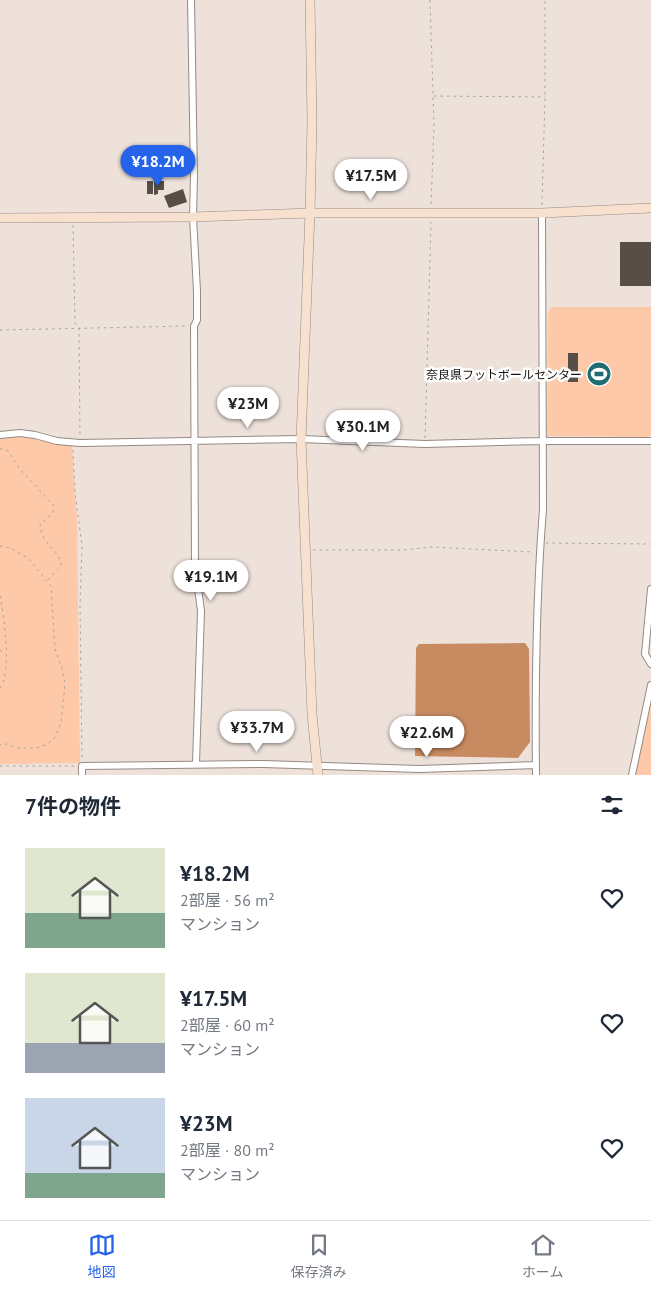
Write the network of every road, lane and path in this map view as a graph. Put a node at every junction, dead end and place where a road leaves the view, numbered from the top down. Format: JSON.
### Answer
{"nodes":[{"id":1,"x":191,"y":0,"type":"edge"},
{"id":2,"x":310,"y":0,"type":"edge"},
{"id":3,"x":430,"y":0,"type":"edge"},
{"id":4,"x":544,"y":0,"type":"edge"},
{"id":5,"x":433,"y":96,"type":"junction"},
{"id":6,"x":545,"y":97,"type":"junction"},
{"id":7,"x":651,"y":208,"type":"edge"},
{"id":8,"x":310,"y":213,"type":"junction"},
{"id":9,"x":431,"y":213,"type":"junction"},
{"id":10,"x":542,"y":213,"type":"junction"},
{"id":11,"x":73,"y":217,"type":"junction"},
{"id":12,"x":193,"y":217,"type":"junction"},
{"id":13,"x":0,"y":218,"type":"edge"},
{"id":14,"x":194,"y":326,"type":"junction"},
{"id":15,"x":78,"y":328,"type":"junction"},
{"id":16,"x":0,"y":330,"type":"edge"},
{"id":17,"x":0,"y":435,"type":"edge"},
{"id":18,"x":650,"y":439,"type":"edge"},
{"id":19,"x":301,"y":440,"type":"junction"},
{"id":20,"x":194,"y":441,"type":"junction"},
{"id":21,"x":542,"y":441,"type":"junction"},
{"id":22,"x":77,"y":443,"type":"junction"},
{"id":23,"x":425,"y":444,"type":"junction"},
{"id":24,"x":0,"y":450,"type":"edge"},
{"id":25,"x":541,"y":543,"type":"junction"},
{"id":26,"x":651,"y":544,"type":"edge"},
{"id":27,"x":0,"y":546,"type":"edge"},
{"id":28,"x":304,"y":550,"type":"junction"},
{"id":29,"x":540,"y":552,"type":"junction"},
{"id":30,"x":47,"y":581,"type":"junction"},
{"id":31,"x":651,"y":589,"type":"edge"},
{"id":32,"x":0,"y":596,"type":"edge"},
{"id":33,"x":0,"y":650,"type":"edge"},
{"id":34,"x":5,"y":655,"type":"junction"},
{"id":35,"x":651,"y":664,"type":"edge"},
{"id":36,"x":651,"y":685,"type":"edge"},
{"id":37,"x":0,"y":688,"type":"edge"},
{"id":38,"x":0,"y":745,"type":"edge"},
{"id":39,"x":196,"y":763,"type":"junction"},
{"id":40,"x":536,"y":765,"type":"junction"},
{"id":41,"x":0,"y":766,"type":"edge"},
{"id":42,"x":82,"y":766,"type":"junction"},
{"id":43,"x":318,"y":770,"type":"edge"},
{"id":44,"x":82,"y":775,"type":"edge"},
{"id":45,"x":536,"y":775,"type":"edge"},
{"id":46,"x":632,"y":775,"type":"edge"}],
"edges":[{"from":1,"to":12,"type":"street"},
{"from":2,"to":8,"type":"street"},
{"from":3,"to":5,"type":"path"},
{"from":4,"to":6,"type":"path"},
{"from":5,"to":6,"type":"path"},
{"from":5,"to":9,"type":"path"},
{"from":6,"to":10,"type":"path"},
{"from":7,"to":10,"type":"street"},
{"from":8,"to":9,"type":"street"},
{"from":8,"to":12,"type":"street"},
{"from":8,"to":19,"type":"street"},
{"from":9,"to":10,"type":"street"},
{"from":9,"to":23,"type":"path"},
{"from":10,"to":21,"type":"street"},
{"from":11,"to":12,"type":"street"},
{"from":11,"to":13,"type":"street"},
{"from":11,"to":15,"type":"path"},
{"from":12,"to":14,"type":"street"},
{"from":14,"to":15,"type":"path"},
{"from":14,"to":20,"type":"street"},
{"from":15,"to":16,"type":"path"},
{"from":15,"to":22,"type":"path"},
{"from":17,"to":22,"type":"street"},
{"from":18,"to":21,"type":"street"},
{"from":19,"to":20,"type":"street"},
{"from":19,"to":23,"type":"street"},
{"from":19,"to":28,"type":"street"},
{"from":20,"to":22,"type":"street"},
{"from":20,"to":39,"type":"street"},
{"from":21,"to":23,"type":"street"},
{"from":21,"to":25,"type":"street"},
{"from":22,"to":42,"type":"path"},
{"from":24,"to":30,"type":"path"},
{"from":25,"to":26,"type":"path"},
{"from":25,"to":29,"type":"street"},
{"from":27,"to":30,"type":"path"},
{"from":28,"to":29,"type":"path"},
{"from":28,"to":43,"type":"street"},
{"from":29,"to":40,"type":"street"},
{"from":30,"to":38,"type":"path"},
{"from":31,"to":35,"type":"street"},
{"from":32,"to":34,"type":"path"},
{"from":33,"to":34,"type":"path"},
{"from":34,"to":37,"type":"path"},
{"from":36,"to":46,"type":"street"},
{"from":39,"to":42,"type":"street"},
{"from":39,"to":43,"type":"street"},
{"from":40,"to":43,"type":"street"},
{"from":40,"to":45,"type":"street"},
{"from":41,"to":42,"type":"path"},
{"from":42,"to":44,"type":"street"}]}
